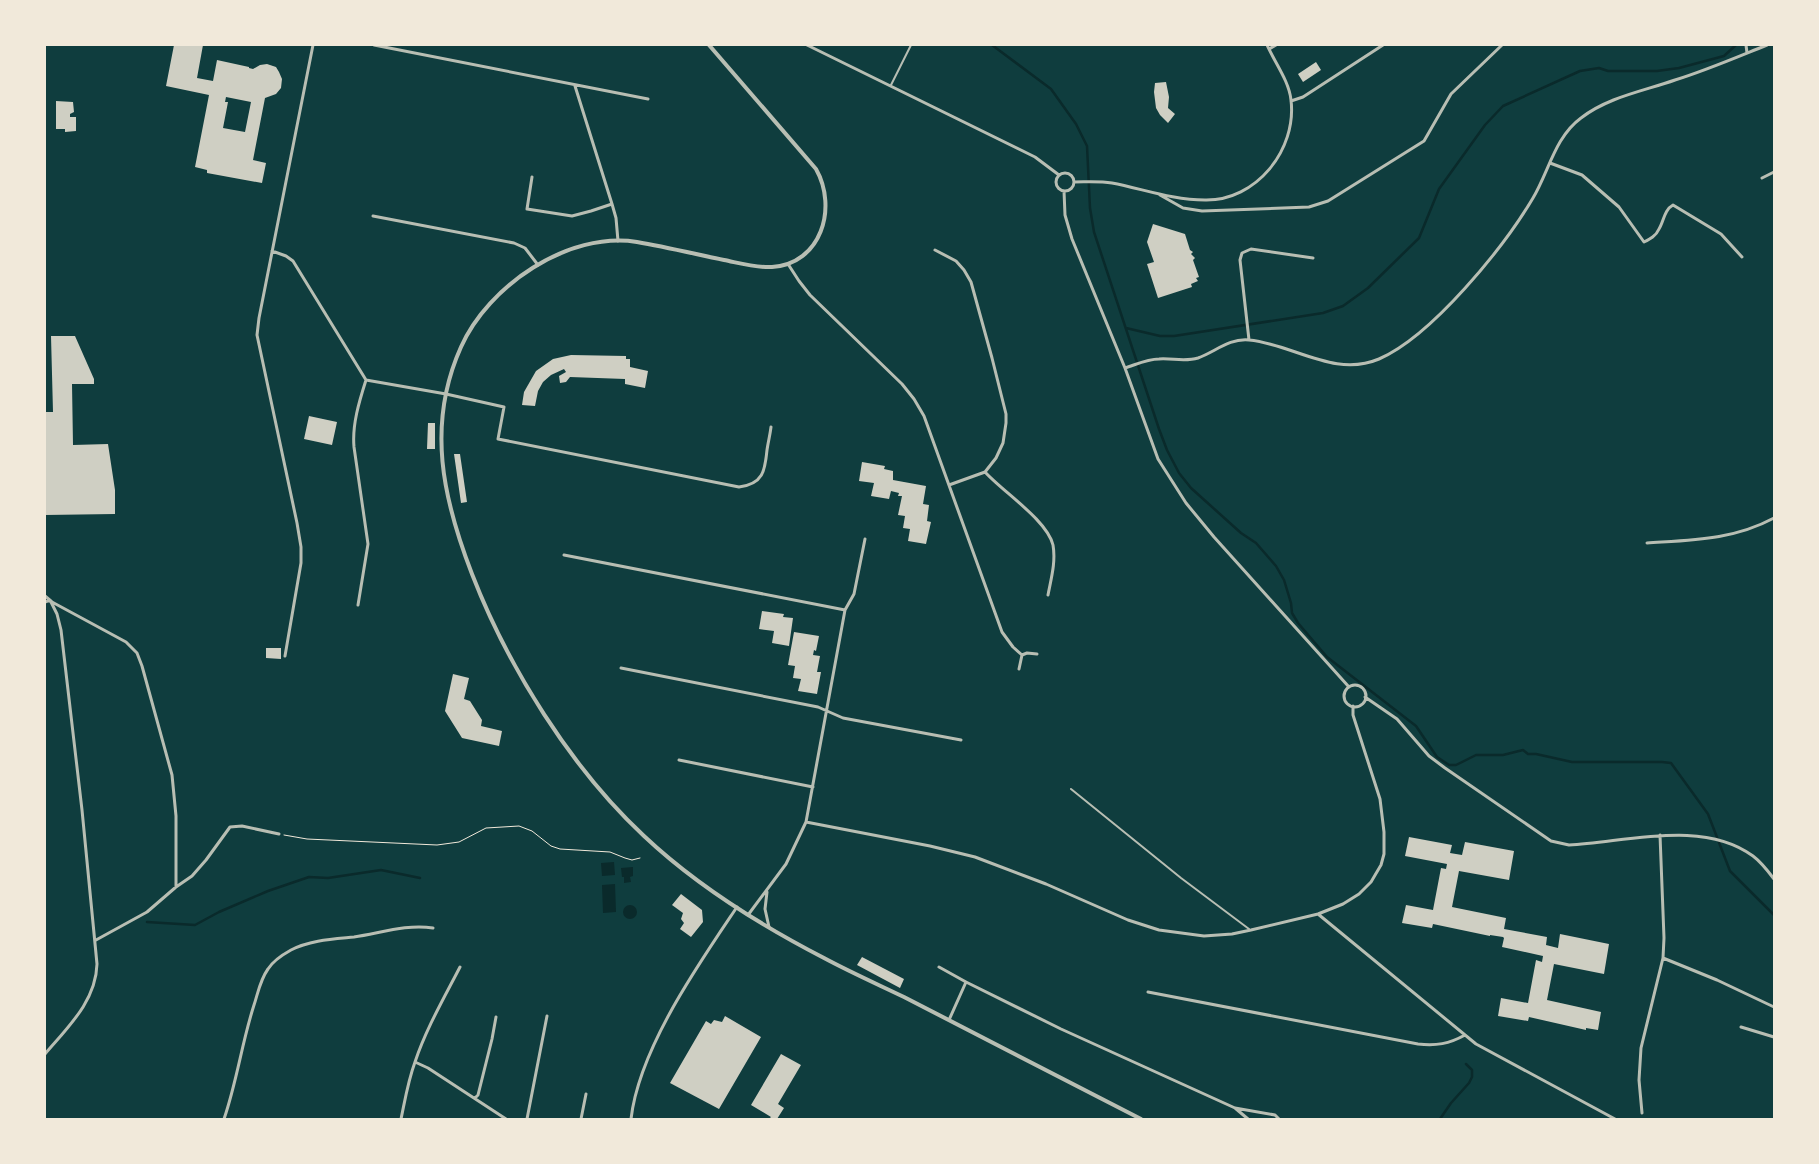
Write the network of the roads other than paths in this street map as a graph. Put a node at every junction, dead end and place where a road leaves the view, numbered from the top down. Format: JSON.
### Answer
{"nodes":[{"id":1,"x":313,"y":45,"type":"edge"},
{"id":2,"x":374,"y":45,"type":"edge"},
{"id":3,"x":709,"y":45,"type":"edge"},
{"id":4,"x":807,"y":45,"type":"edge"},
{"id":5,"x":911,"y":45,"type":"edge"},
{"id":6,"x":1267,"y":45,"type":"edge"},
{"id":7,"x":1276,"y":45,"type":"edge"},
{"id":8,"x":1383,"y":45,"type":"edge"},
{"id":9,"x":1502,"y":45,"type":"edge"},
{"id":10,"x":1746,"y":45,"type":"edge"},
{"id":11,"x":1767,"y":45,"type":"edge"},
{"id":12,"x":1269,"y":50,"type":"junction"},
{"id":13,"x":1747,"y":53,"type":"junction"},
{"id":14,"x":575,"y":86,"type":"junction"},
{"id":15,"x":889,"y":87,"type":"junction"},
{"id":16,"x":648,"y":99,"type":"dead end"},
{"id":17,"x":1291,"y":101,"type":"junction"},
{"id":18,"x":1550,"y":163,"type":"junction"},
{"id":19,"x":1774,"y":172,"type":"edge"},
{"id":20,"x":1059,"y":175,"type":"junction"},
{"id":21,"x":532,"y":178,"type":"dead end"},
{"id":22,"x":1762,"y":178,"type":"dead end"},
{"id":23,"x":1074,"y":182,"type":"junction"},
{"id":24,"x":1064,"y":191,"type":"junction"},
{"id":25,"x":1160,"y":195,"type":"junction"},
{"id":26,"x":612,"y":204,"type":"junction"},
{"id":27,"x":373,"y":216,"type":"dead end"},
{"id":28,"x":618,"y":241,"type":"junction"},
{"id":29,"x":935,"y":250,"type":"dead end"},
{"id":30,"x":272,"y":251,"type":"junction"},
{"id":31,"x":1742,"y":257,"type":"dead end"},
{"id":32,"x":1313,"y":258,"type":"dead end"},
{"id":33,"x":538,"y":264,"type":"junction"},
{"id":34,"x":788,"y":264,"type":"junction"},
{"id":35,"x":1249,"y":340,"type":"junction"},
{"id":36,"x":1125,"y":368,"type":"junction"},
{"id":37,"x":366,"y":380,"type":"junction"},
{"id":38,"x":446,"y":394,"type":"junction"},
{"id":39,"x":772,"y":427,"type":"dead end"},
{"id":40,"x":985,"y":472,"type":"junction"},
{"id":41,"x":949,"y":485,"type":"junction"},
{"id":42,"x":1774,"y":518,"type":"edge"},
{"id":43,"x":865,"y":539,"type":"dead end"},
{"id":44,"x":1647,"y":543,"type":"dead end"},
{"id":45,"x":564,"y":555,"type":"dead end"},
{"id":46,"x":1048,"y":595,"type":"dead end"},
{"id":47,"x":45,"y":596,"type":"edge"},
{"id":48,"x":50,"y":600,"type":"junction"},
{"id":49,"x":45,"y":602,"type":"edge"},
{"id":50,"x":358,"y":606,"type":"dead end"},
{"id":51,"x":845,"y":610,"type":"junction"},
{"id":52,"x":1037,"y":654,"type":"dead end"},
{"id":53,"x":1022,"y":655,"type":"junction"},
{"id":54,"x":285,"y":656,"type":"dead end"},
{"id":55,"x":621,"y":668,"type":"dead end"},
{"id":56,"x":1019,"y":669,"type":"dead end"},
{"id":57,"x":1349,"y":687,"type":"junction"},
{"id":58,"x":1365,"y":697,"type":"junction"},
{"id":59,"x":1353,"y":706,"type":"junction"},
{"id":60,"x":826,"y":710,"type":"junction"},
{"id":61,"x":961,"y":740,"type":"dead end"},
{"id":62,"x":679,"y":760,"type":"dead end"},
{"id":63,"x":813,"y":787,"type":"junction"},
{"id":64,"x":1071,"y":790,"type":"dead end"},
{"id":65,"x":806,"y":822,"type":"junction"},
{"id":66,"x":279,"y":834,"type":"road end"},
{"id":67,"x":1660,"y":835,"type":"junction"},
{"id":68,"x":1774,"y":879,"type":"edge"},
{"id":69,"x":176,"y":887,"type":"junction"},
{"id":70,"x":768,"y":890,"type":"junction"},
{"id":71,"x":737,"y":907,"type":"junction"},
{"id":72,"x":1318,"y":914,"type":"junction"},
{"id":73,"x":748,"y":915,"type":"junction"},
{"id":74,"x":433,"y":928,"type":"dead end"},
{"id":75,"x":770,"y":928,"type":"junction"},
{"id":76,"x":1251,"y":930,"type":"junction"},
{"id":77,"x":96,"y":940,"type":"junction"},
{"id":78,"x":1663,"y":958,"type":"junction"},
{"id":79,"x":939,"y":966,"type":"dead end"},
{"id":80,"x":460,"y":967,"type":"dead end"},
{"id":81,"x":966,"y":982,"type":"junction"},
{"id":82,"x":1148,"y":992,"type":"dead end"},
{"id":83,"x":1774,"y":1007,"type":"edge"},
{"id":84,"x":496,"y":1016,"type":"dead end"},
{"id":85,"x":547,"y":1016,"type":"dead end"},
{"id":86,"x":949,"y":1020,"type":"junction"},
{"id":87,"x":1741,"y":1026,"type":"dead end"},
{"id":88,"x":1465,"y":1035,"type":"junction"},
{"id":89,"x":1774,"y":1037,"type":"edge"},
{"id":90,"x":45,"y":1054,"type":"edge"},
{"id":91,"x":414,"y":1062,"type":"junction"},
{"id":92,"x":586,"y":1094,"type":"dead end"},
{"id":93,"x":475,"y":1098,"type":"junction"},
{"id":94,"x":1235,"y":1108,"type":"junction"},
{"id":95,"x":1642,"y":1113,"type":"dead end"},
{"id":96,"x":224,"y":1119,"type":"edge"},
{"id":97,"x":401,"y":1119,"type":"edge"},
{"id":98,"x":506,"y":1119,"type":"edge"},
{"id":99,"x":527,"y":1119,"type":"edge"},
{"id":100,"x":581,"y":1119,"type":"edge"},
{"id":101,"x":631,"y":1119,"type":"edge"},
{"id":102,"x":1141,"y":1119,"type":"edge"},
{"id":103,"x":1248,"y":1119,"type":"edge"},
{"id":104,"x":1280,"y":1119,"type":"edge"},
{"id":105,"x":1615,"y":1119,"type":"edge"}],
"edges":[{"from":1,"to":30,"type":"street"},
{"from":2,"to":14,"type":"street"},
{"from":3,"to":34,"type":"street"},
{"from":4,"to":15,"type":"street"},
{"from":5,"to":15,"type":"lane"},
{"from":6,"to":12,"type":"street"},
{"from":7,"to":12,"type":"street"},
{"from":8,"to":17,"type":"street"},
{"from":9,"to":25,"type":"street"},
{"from":10,"to":13,"type":"street"},
{"from":11,"to":13,"type":"street"},
{"from":12,"to":17,"type":"street"},
{"from":13,"to":18,"type":"street"},
{"from":14,"to":16,"type":"street"},
{"from":14,"to":26,"type":"street"},
{"from":15,"to":20,"type":"street"},
{"from":17,"to":25,"type":"street"},
{"from":18,"to":31,"type":"street"},
{"from":18,"to":35,"type":"street"},
{"from":19,"to":22,"type":"street"},
{"from":20,"to":23,"type":"street"},
{"from":20,"to":24,"type":"street"},
{"from":21,"to":26,"type":"street"},
{"from":23,"to":24,"type":"street"},
{"from":23,"to":25,"type":"street"},
{"from":24,"to":36,"type":"street"},
{"from":26,"to":28,"type":"street"},
{"from":27,"to":33,"type":"street"},
{"from":28,"to":33,"type":"street"},
{"from":28,"to":34,"type":"street"},
{"from":29,"to":40,"type":"street"},
{"from":30,"to":37,"type":"street"},
{"from":30,"to":54,"type":"street"},
{"from":32,"to":35,"type":"street"},
{"from":33,"to":38,"type":"street"},
{"from":34,"to":41,"type":"street"},
{"from":35,"to":36,"type":"street"},
{"from":36,"to":57,"type":"street"},
{"from":37,"to":38,"type":"street"},
{"from":37,"to":50,"type":"street"},
{"from":38,"to":39,"type":"street"},
{"from":38,"to":71,"type":"street"},
{"from":40,"to":41,"type":"street"},
{"from":40,"to":46,"type":"street"},
{"from":41,"to":53,"type":"street"},
{"from":42,"to":44,"type":"street"},
{"from":43,"to":51,"type":"street"},
{"from":45,"to":51,"type":"street"},
{"from":47,"to":48,"type":"street"},
{"from":48,"to":49,"type":"street"},
{"from":48,"to":69,"type":"street"},
{"from":48,"to":77,"type":"street"},
{"from":51,"to":60,"type":"street"},
{"from":52,"to":53,"type":"street"},
{"from":53,"to":56,"type":"street"},
{"from":55,"to":60,"type":"street"},
{"from":57,"to":58,"type":"street"},
{"from":57,"to":59,"type":"street"},
{"from":58,"to":59,"type":"street"},
{"from":58,"to":67,"type":"street"},
{"from":59,"to":72,"type":"street"},
{"from":60,"to":61,"type":"street"},
{"from":60,"to":63,"type":"street"},
{"from":62,"to":63,"type":"street"},
{"from":63,"to":65,"type":"street"},
{"from":64,"to":76,"type":"lane"},
{"from":65,"to":70,"type":"street"},
{"from":65,"to":76,"type":"street"},
{"from":66,"to":69,"type":"street"},
{"from":67,"to":68,"type":"street"},
{"from":67,"to":78,"type":"street"},
{"from":69,"to":77,"type":"street"},
{"from":70,"to":73,"type":"street"},
{"from":70,"to":75,"type":"street"},
{"from":71,"to":73,"type":"street"},
{"from":71,"to":101,"type":"street"},
{"from":72,"to":76,"type":"street"},
{"from":72,"to":88,"type":"street"},
{"from":73,"to":75,"type":"street"},
{"from":74,"to":96,"type":"street"},
{"from":75,"to":86,"type":"street"},
{"from":77,"to":90,"type":"street"},
{"from":78,"to":83,"type":"street"},
{"from":78,"to":95,"type":"street"},
{"from":79,"to":81,"type":"street"},
{"from":80,"to":91,"type":"street"},
{"from":81,"to":86,"type":"street"},
{"from":81,"to":94,"type":"street"},
{"from":82,"to":88,"type":"street"},
{"from":84,"to":93,"type":"street"},
{"from":85,"to":99,"type":"street"},
{"from":86,"to":102,"type":"street"},
{"from":87,"to":89,"type":"street"},
{"from":88,"to":105,"type":"street"},
{"from":91,"to":93,"type":"street"},
{"from":91,"to":97,"type":"street"},
{"from":92,"to":100,"type":"street"},
{"from":93,"to":98,"type":"street"},
{"from":94,"to":103,"type":"street"},
{"from":94,"to":104,"type":"street"}]}
